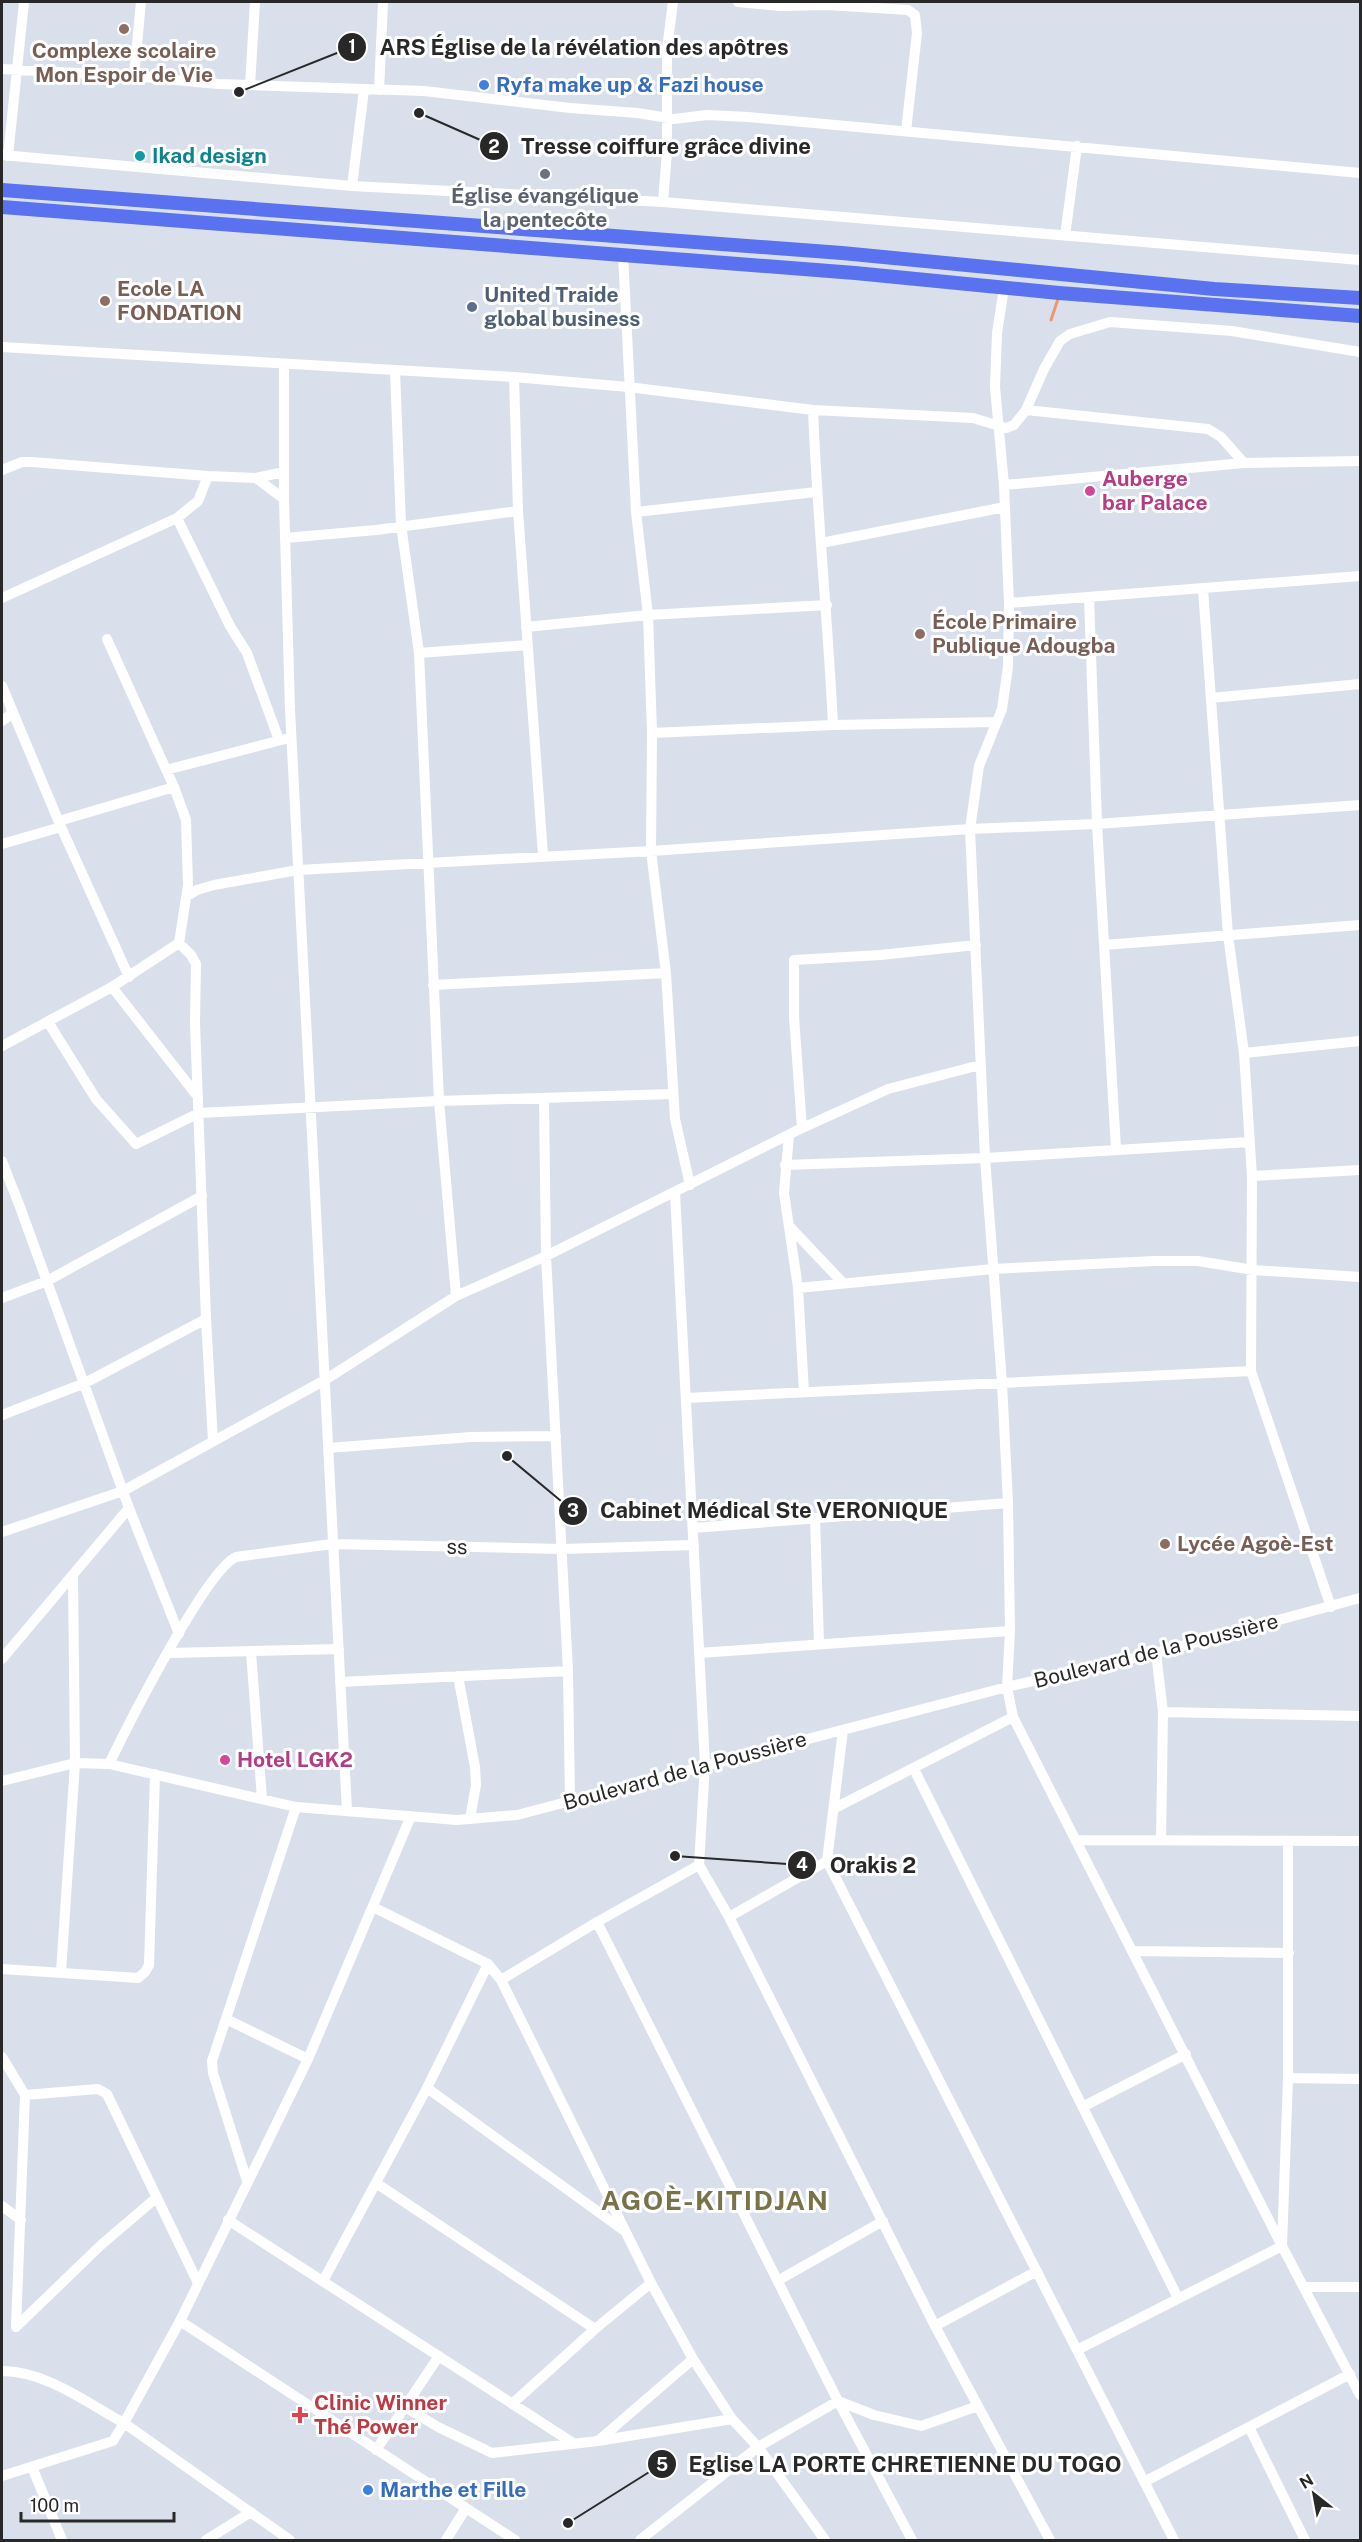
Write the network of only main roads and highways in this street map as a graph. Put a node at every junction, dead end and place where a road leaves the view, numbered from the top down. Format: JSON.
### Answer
{"nodes":[{"id":1,"x":2,"y":190,"type":"edge"},
{"id":2,"x":2,"y":207,"type":"edge"},
{"id":3,"x":1360,"y":298,"type":"edge"},
{"id":4,"x":1360,"y":316,"type":"edge"}],
"edges":[{"from":1,"to":3,"type":"main road"},
{"from":2,"to":4,"type":"main road"}]}
